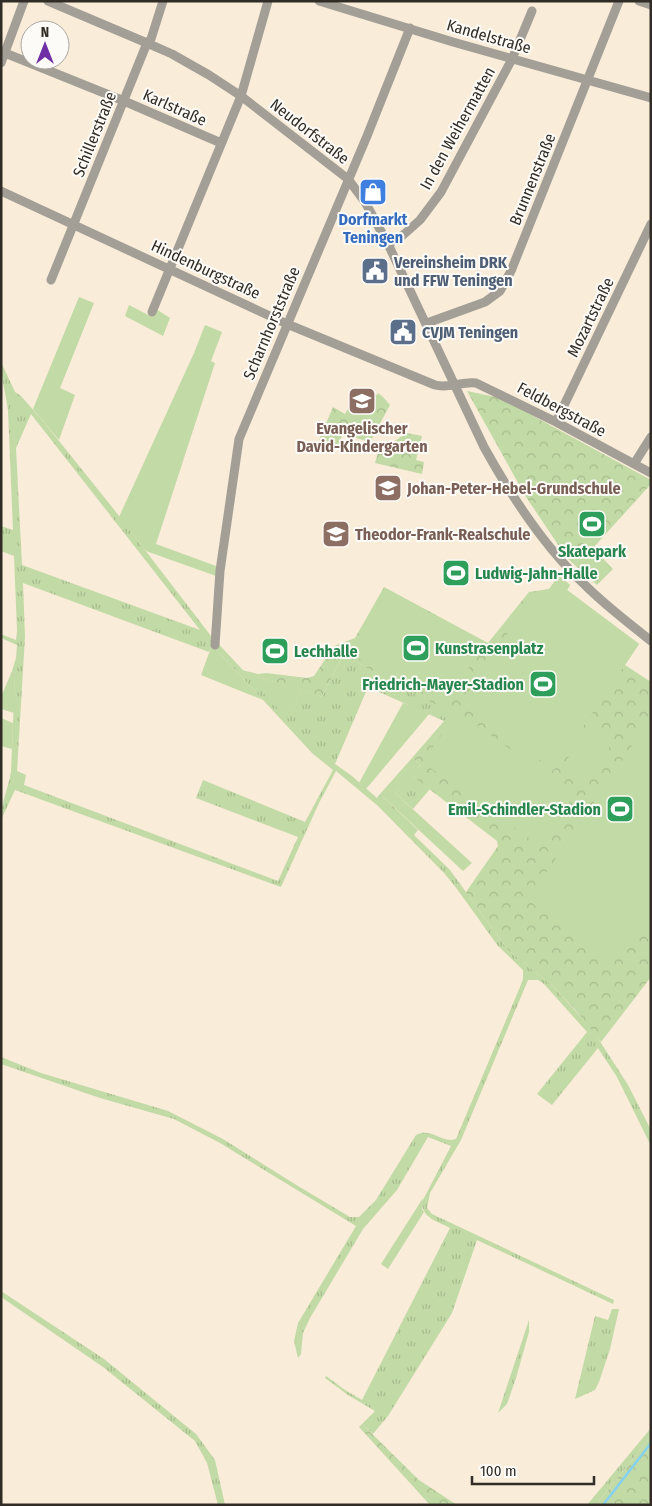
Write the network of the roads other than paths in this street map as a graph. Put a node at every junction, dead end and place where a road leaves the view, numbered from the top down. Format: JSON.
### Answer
{"nodes":[{"id":1,"x":24,"y":1,"type":"edge"},
{"id":2,"x":48,"y":1,"type":"edge"},
{"id":3,"x":164,"y":1,"type":"edge"},
{"id":4,"x":268,"y":1,"type":"edge"},
{"id":5,"x":319,"y":1,"type":"edge"},
{"id":6,"x":619,"y":1,"type":"edge"},
{"id":7,"x":639,"y":1,"type":"edge"},
{"id":8,"x":651,"y":5,"type":"edge"},
{"id":9,"x":532,"y":11,"type":"dead end"},
{"id":10,"x":410,"y":28,"type":"junction"},
{"id":11,"x":147,"y":42,"type":"junction"},
{"id":12,"x":5,"y":52,"type":"junction"},
{"id":13,"x":512,"y":58,"type":"junction"},
{"id":14,"x":1,"y":63,"type":"edge"},
{"id":15,"x":588,"y":80,"type":"junction"},
{"id":16,"x":241,"y":96,"type":"junction"},
{"id":17,"x":651,"y":98,"type":"edge"},
{"id":18,"x":124,"y":101,"type":"junction"},
{"id":19,"x":221,"y":143,"type":"junction"},
{"id":20,"x":348,"y":180,"type":"junction"},
{"id":21,"x":1,"y":191,"type":"edge"},
{"id":22,"x":73,"y":224,"type":"junction"},
{"id":23,"x":651,"y":224,"type":"edge"},
{"id":24,"x":388,"y":244,"type":"junction"},
{"id":25,"x":169,"y":268,"type":"junction"},
{"id":26,"x":51,"y":280,"type":"dead end"},
{"id":27,"x":152,"y":312,"type":"dead end"},
{"id":28,"x":427,"y":323,"type":"junction"},
{"id":29,"x":287,"y":324,"type":"junction"},
{"id":30,"x":456,"y":384,"type":"junction"},
{"id":31,"x":556,"y":422,"type":"junction"},
{"id":32,"x":651,"y":437,"type":"edge"},
{"id":33,"x":634,"y":464,"type":"junction"},
{"id":34,"x":651,"y":473,"type":"edge"},
{"id":35,"x":651,"y":641,"type":"edge"},
{"id":36,"x":215,"y":645,"type":"dead end"}],
"edges":[{"from":1,"to":12,"type":"street"},
{"from":2,"to":11,"type":"street","name":"Neudorfstraße"},
{"from":3,"to":11,"type":"street","name":"Schillerstraße"},
{"from":4,"to":16,"type":"street"},
{"from":5,"to":10,"type":"street","name":"Kandelstraße"},
{"from":6,"to":15,"type":"street","name":"Brunnenstraße"},
{"from":7,"to":8,"type":"street"},
{"from":9,"to":13,"type":"street","name":"In den Weihermatten"},
{"from":10,"to":13,"type":"street","name":"Kandelstraße"},
{"from":10,"to":20,"type":"street","name":"Scharnhorststraße"},
{"from":11,"to":16,"type":"street","name":"Neudorfstraße"},
{"from":11,"to":18,"type":"street","name":"Schillerstraße"},
{"from":12,"to":14,"type":"street"},
{"from":12,"to":18,"type":"street","name":"Karlstraße"},
{"from":13,"to":15,"type":"street","name":"Kandelstraße"},
{"from":13,"to":24,"type":"street","name":"In den Weihermatten"},
{"from":15,"to":17,"type":"street","name":"Kandelstraße"},
{"from":15,"to":28,"type":"street","name":"Brunnenstraße"},
{"from":16,"to":19,"type":"street"},
{"from":16,"to":20,"type":"street","name":"Neudorfstraße"},
{"from":18,"to":19,"type":"street","name":"Karlstraße"},
{"from":18,"to":22,"type":"street","name":"Schillerstraße"},
{"from":19,"to":25,"type":"street"},
{"from":20,"to":24,"type":"street","name":"Neudorfstraße"},
{"from":20,"to":29,"type":"street","name":"Scharnhorststraße"},
{"from":21,"to":22,"type":"street","name":"Hindenburgstraße"},
{"from":22,"to":25,"type":"street","name":"Hindenburgstraße"},
{"from":22,"to":26,"type":"street","name":"Schillerstraße"},
{"from":23,"to":31,"type":"street","name":"Mozartstraße"},
{"from":24,"to":28,"type":"street","name":"Neudorfstraße"},
{"from":25,"to":27,"type":"street"},
{"from":25,"to":29,"type":"street","name":"Hindenburgstraße"},
{"from":28,"to":30,"type":"street","name":"Neudorfstraße"},
{"from":29,"to":30,"type":"street","name":"Hindenburgstraße"},
{"from":29,"to":36,"type":"street","name":"Scharnhorststraße"},
{"from":30,"to":31,"type":"street","name":"Feldbergstraße"},
{"from":30,"to":35,"type":"street","name":"Neudorfstraße"},
{"from":31,"to":33,"type":"street","name":"Feldbergstraße"},
{"from":32,"to":33,"type":"street"},
{"from":33,"to":34,"type":"street","name":"Feldbergstraße"}]}
